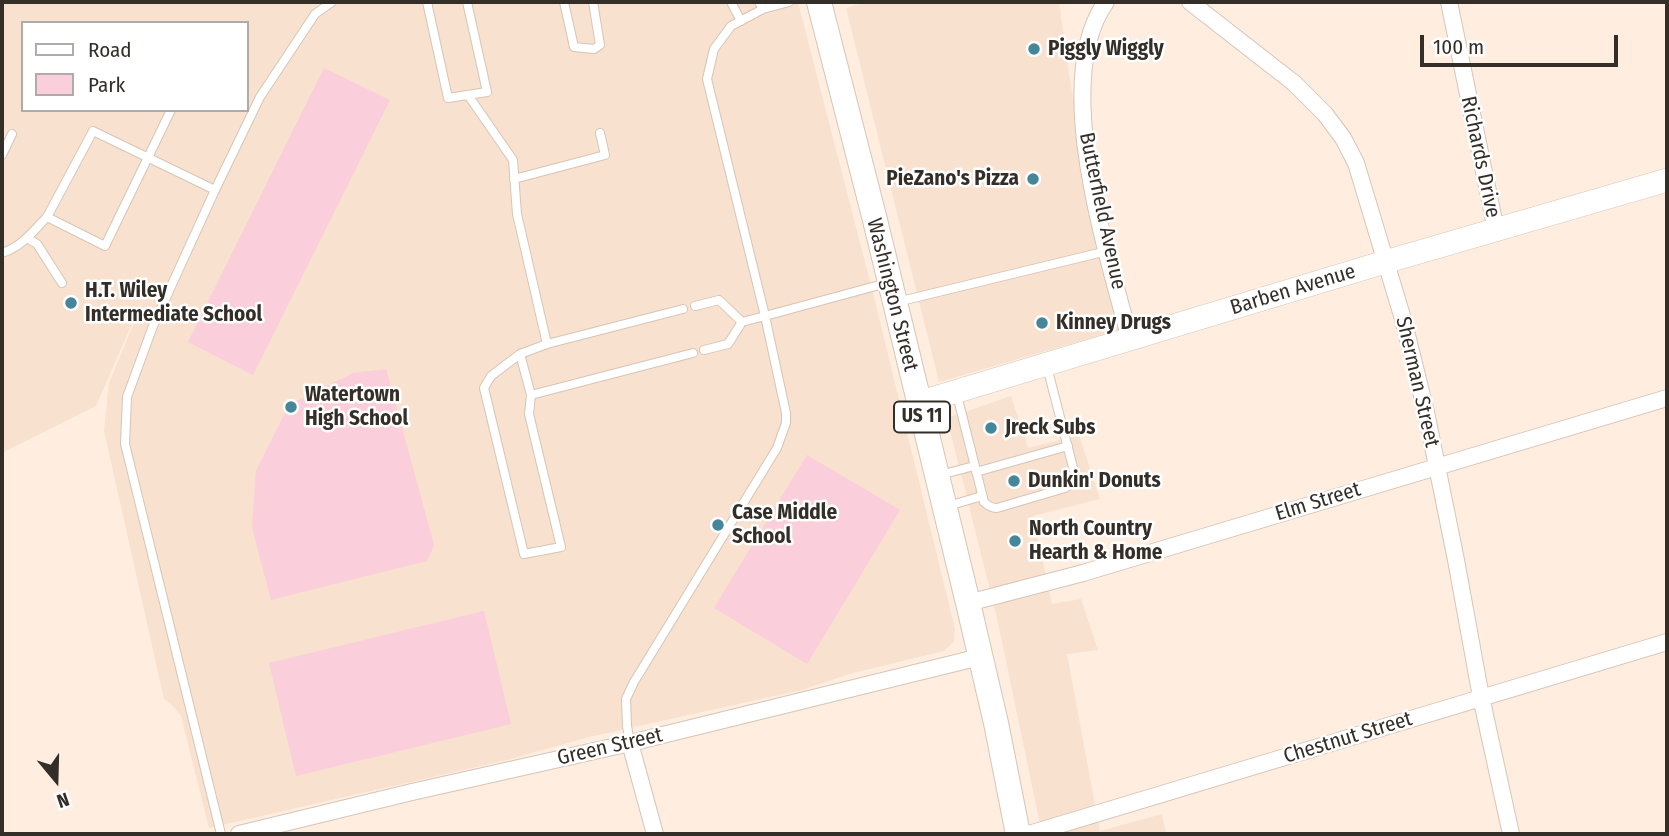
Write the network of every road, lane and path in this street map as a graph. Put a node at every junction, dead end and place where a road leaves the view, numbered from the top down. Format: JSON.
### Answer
{"nodes":[{"id":1,"x":332,"y":2,"type":"edge"},
{"id":2,"x":427,"y":2,"type":"edge"},
{"id":3,"x":467,"y":2,"type":"edge"},
{"id":4,"x":564,"y":2,"type":"edge"},
{"id":5,"x":593,"y":2,"type":"edge"},
{"id":6,"x":731,"y":2,"type":"edge"},
{"id":7,"x":789,"y":2,"type":"edge"},
{"id":8,"x":819,"y":2,"type":"edge"},
{"id":9,"x":1106,"y":2,"type":"edge"},
{"id":10,"x":1190,"y":2,"type":"edge"},
{"id":11,"x":1449,"y":2,"type":"edge"},
{"id":12,"x":761,"y":6,"type":"edge"},
{"id":13,"x":741,"y":21,"type":"junction"},
{"id":14,"x":468,"y":95,"type":"junction"},
{"id":15,"x":170,"y":112,"type":"edge"},
{"id":16,"x":600,"y":133,"type":"dead end"},
{"id":17,"x":12,"y":134,"type":"dead end"},
{"id":18,"x":2,"y":155,"type":"edge"},
{"id":19,"x":148,"y":157,"type":"junction"},
{"id":20,"x":514,"y":179,"type":"junction"},
{"id":21,"x":1667,"y":180,"type":"edge"},
{"id":22,"x":215,"y":190,"type":"junction"},
{"id":23,"x":47,"y":217,"type":"junction"},
{"id":24,"x":1496,"y":230,"type":"junction"},
{"id":25,"x":27,"y":238,"type":"junction"},
{"id":26,"x":1107,"y":251,"type":"junction"},
{"id":27,"x":2,"y":253,"type":"edge"},
{"id":28,"x":1385,"y":262,"type":"junction"},
{"id":29,"x":62,"y":283,"type":"dead end"},
{"id":30,"x":892,"y":292,"type":"junction"},
{"id":31,"x":695,"y":306,"type":"dead end"},
{"id":32,"x":682,"y":309,"type":"dead end"},
{"id":33,"x":765,"y":316,"type":"junction"},
{"id":34,"x":742,"y":322,"type":"junction"},
{"id":35,"x":1130,"y":340,"type":"junction"},
{"id":36,"x":547,"y":344,"type":"junction"},
{"id":37,"x":704,"y":350,"type":"dead end"},
{"id":38,"x":693,"y":353,"type":"dead end"},
{"id":39,"x":520,"y":354,"type":"junction"},
{"id":40,"x":1046,"y":364,"type":"junction"},
{"id":41,"x":956,"y":393,"type":"junction"},
{"id":42,"x":531,"y":395,"type":"junction"},
{"id":43,"x":1667,"y":398,"type":"edge"},
{"id":44,"x":918,"y":403,"type":"junction"},
{"id":45,"x":1068,"y":446,"type":"junction"},
{"id":46,"x":1437,"y":466,"type":"junction"},
{"id":47,"x":975,"y":469,"type":"junction"},
{"id":48,"x":936,"y":476,"type":"junction"},
{"id":49,"x":982,"y":496,"type":"junction"},
{"id":50,"x":944,"y":507,"type":"junction"},
{"id":51,"x":968,"y":603,"type":"junction"},
{"id":52,"x":1667,"y":642,"type":"edge"},
{"id":53,"x":980,"y":657,"type":"junction"},
{"id":54,"x":1481,"y":697,"type":"junction"},
{"id":55,"x":630,"y":743,"type":"junction"},
{"id":56,"x":221,"y":834,"type":"edge"},
{"id":57,"x":239,"y":834,"type":"edge"},
{"id":58,"x":655,"y":834,"type":"edge"},
{"id":59,"x":1018,"y":834,"type":"edge"},
{"id":60,"x":1029,"y":834,"type":"edge"},
{"id":61,"x":1511,"y":834,"type":"edge"}],
"edges":[{"from":1,"to":22,"type":"lane"},
{"from":2,"to":14,"type":"lane"},
{"from":3,"to":14,"type":"lane"},
{"from":4,"to":5,"type":"lane"},
{"from":6,"to":13,"type":"lane"},
{"from":7,"to":12,"type":"lane"},
{"from":8,"to":30,"type":"main road","name":"Washington Street","number":"US 11"},
{"from":9,"to":26,"type":"street","name":"Butterfield Avenue"},
{"from":10,"to":28,"type":"street","name":"Sherman Street"},
{"from":11,"to":24,"type":"street","name":"Richards Drive"},
{"from":12,"to":13,"type":"lane"},
{"from":13,"to":33,"type":"lane"},
{"from":14,"to":20,"type":"lane"},
{"from":15,"to":19,"type":"lane"},
{"from":16,"to":20,"type":"lane"},
{"from":17,"to":18,"type":"lane"},
{"from":19,"to":22,"type":"lane"},
{"from":19,"to":23,"type":"lane"},
{"from":19,"to":23,"type":"lane"},
{"from":20,"to":36,"type":"lane"},
{"from":21,"to":24,"type":"street","name":"Barben Avenue"},
{"from":22,"to":56,"type":"lane"},
{"from":23,"to":25,"type":"lane"},
{"from":24,"to":28,"type":"street","name":"Barben Avenue"},
{"from":25,"to":27,"type":"lane"},
{"from":25,"to":29,"type":"lane"},
{"from":26,"to":30,"type":"lane"},
{"from":26,"to":35,"type":"street","name":"Butterfield Avenue"},
{"from":28,"to":35,"type":"street","name":"Barben Avenue"},
{"from":28,"to":46,"type":"street","name":"Sherman Street"},
{"from":30,"to":33,"type":"lane"},
{"from":30,"to":44,"type":"main road","name":"Washington Street","number":"US 11"},
{"from":31,"to":34,"type":"lane"},
{"from":32,"to":36,"type":"lane"},
{"from":33,"to":34,"type":"lane"},
{"from":33,"to":55,"type":"lane"},
{"from":34,"to":37,"type":"lane"},
{"from":35,"to":40,"type":"street","name":"Barben Avenue"},
{"from":36,"to":39,"type":"lane"},
{"from":38,"to":42,"type":"lane"},
{"from":39,"to":42,"type":"lane"},
{"from":39,"to":42,"type":"lane"},
{"from":40,"to":41,"type":"street","name":"Barben Avenue"},
{"from":40,"to":45,"type":"lane"},
{"from":41,"to":44,"type":"street","name":"Barben Avenue"},
{"from":41,"to":47,"type":"lane"},
{"from":43,"to":46,"type":"street","name":"Elm Street"},
{"from":44,"to":48,"type":"main road","name":"Washington Street","number":"US 11"},
{"from":45,"to":47,"type":"lane"},
{"from":45,"to":49,"type":"lane"},
{"from":46,"to":51,"type":"street","name":"Elm Street"},
{"from":46,"to":54,"type":"street","name":"Sherman Street"},
{"from":47,"to":48,"type":"lane"},
{"from":47,"to":49,"type":"lane"},
{"from":48,"to":50,"type":"main road","name":"Washington Street","number":"US 11"},
{"from":49,"to":50,"type":"lane"},
{"from":50,"to":51,"type":"main road","name":"Washington Street","number":"US 11"},
{"from":51,"to":53,"type":"main road","name":"Washington Street","number":"US 11"},
{"from":52,"to":54,"type":"street","name":"Chestnut Street"},
{"from":53,"to":55,"type":"street","name":"Green Street"},
{"from":53,"to":59,"type":"main road","name":"Washington Street","number":"US 11"},
{"from":54,"to":60,"type":"street","name":"Chestnut Street"},
{"from":54,"to":61,"type":"street","name":"Sherman Street"},
{"from":55,"to":57,"type":"street","name":"Green Street"},
{"from":55,"to":58,"type":"street"}]}
